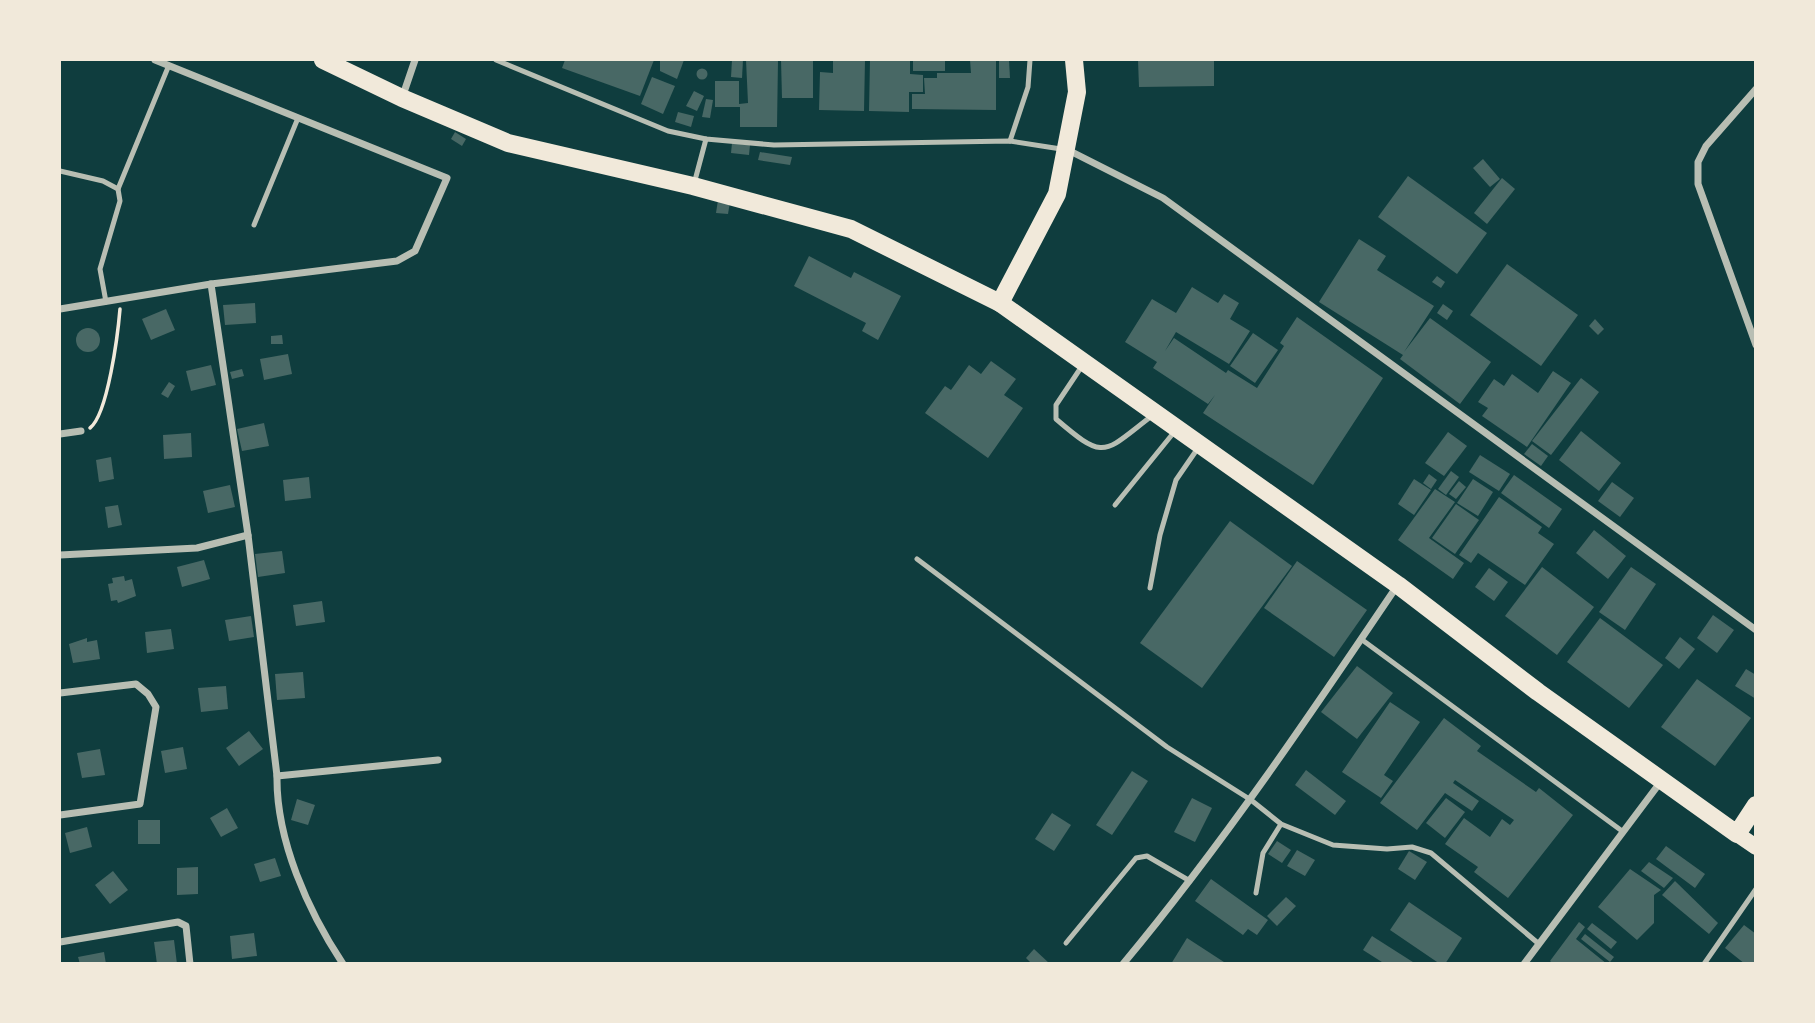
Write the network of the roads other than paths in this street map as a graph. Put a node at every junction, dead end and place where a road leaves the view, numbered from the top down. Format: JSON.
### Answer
{"nodes":[{"id":1,"x":155,"y":60,"type":"edge"},
{"id":2,"x":323,"y":60,"type":"edge"},
{"id":3,"x":415,"y":60,"type":"edge"},
{"id":4,"x":496,"y":60,"type":"edge"},
{"id":5,"x":1030,"y":60,"type":"edge"},
{"id":6,"x":1074,"y":60,"type":"edge"},
{"id":7,"x":169,"y":65,"type":"junction"},
{"id":8,"x":1755,"y":89,"type":"edge"},
{"id":9,"x":402,"y":98,"type":"junction"},
{"id":10,"x":298,"y":118,"type":"junction"},
{"id":11,"x":706,"y":139,"type":"junction"},
{"id":12,"x":1010,"y":141,"type":"junction"},
{"id":13,"x":1067,"y":150,"type":"junction"},
{"id":14,"x":60,"y":171,"type":"edge"},
{"id":15,"x":694,"y":186,"type":"junction"},
{"id":16,"x":118,"y":189,"type":"junction"},
{"id":17,"x":254,"y":225,"type":"dead end"},
{"id":18,"x":211,"y":284,"type":"junction"},
{"id":19,"x":106,"y":302,"type":"junction"},
{"id":20,"x":1000,"y":303,"type":"junction"},
{"id":21,"x":60,"y":309,"type":"edge"},
{"id":22,"x":1755,"y":345,"type":"edge"},
{"id":23,"x":1084,"y":363,"type":"junction"},
{"id":24,"x":1155,"y":413,"type":"junction"},
{"id":25,"x":1177,"y":429,"type":"junction"},
{"id":26,"x":81,"y":431,"type":"road end"},
{"id":27,"x":60,"y":434,"type":"edge"},
{"id":28,"x":1200,"y":445,"type":"junction"},
{"id":29,"x":1115,"y":505,"type":"dead end"},
{"id":30,"x":248,"y":535,"type":"junction"},
{"id":31,"x":60,"y":555,"type":"edge"},
{"id":32,"x":917,"y":559,"type":"dead end"},
{"id":33,"x":1398,"y":585,"type":"junction"},
{"id":34,"x":1150,"y":588,"type":"dead end"},
{"id":35,"x":1755,"y":630,"type":"edge"},
{"id":36,"x":1361,"y":639,"type":"junction"},
{"id":37,"x":60,"y":693,"type":"edge"},
{"id":38,"x":438,"y":760,"type":"dead end"},
{"id":39,"x":277,"y":776,"type":"junction"},
{"id":40,"x":1662,"y":780,"type":"junction"},
{"id":41,"x":1251,"y":800,"type":"junction"},
{"id":42,"x":1755,"y":805,"type":"edge"},
{"id":43,"x":60,"y":815,"type":"edge"},
{"id":44,"x":1281,"y":824,"type":"junction"},
{"id":45,"x":1622,"y":831,"type":"junction"},
{"id":46,"x":1737,"y":834,"type":"junction"},
{"id":47,"x":1755,"y":847,"type":"edge"},
{"id":48,"x":1191,"y":882,"type":"junction"},
{"id":49,"x":1755,"y":889,"type":"edge"},
{"id":50,"x":1256,"y":894,"type":"dead end"},
{"id":51,"x":60,"y":942,"type":"edge"},
{"id":52,"x":1066,"y":943,"type":"dead end"},
{"id":53,"x":1539,"y":944,"type":"junction"},
{"id":54,"x":190,"y":964,"type":"edge"},
{"id":55,"x":343,"y":964,"type":"edge"},
{"id":56,"x":1123,"y":964,"type":"edge"},
{"id":57,"x":1524,"y":964,"type":"edge"},
{"id":58,"x":1704,"y":964,"type":"edge"}],
"edges":[{"from":1,"to":7,"type":"street"},
{"from":2,"to":9,"type":"highway"},
{"from":3,"to":9,"type":"street"},
{"from":4,"to":11,"type":"lane"},
{"from":5,"to":12,"type":"lane"},
{"from":6,"to":13,"type":"highway"},
{"from":7,"to":10,"type":"street"},
{"from":7,"to":16,"type":"lane"},
{"from":8,"to":22,"type":"street"},
{"from":9,"to":15,"type":"highway"},
{"from":10,"to":17,"type":"lane"},
{"from":10,"to":18,"type":"street"},
{"from":11,"to":12,"type":"lane"},
{"from":11,"to":15,"type":"lane"},
{"from":12,"to":13,"type":"lane"},
{"from":13,"to":20,"type":"highway"},
{"from":13,"to":35,"type":"street"},
{"from":14,"to":16,"type":"lane"},
{"from":15,"to":20,"type":"highway"},
{"from":16,"to":19,"type":"lane"},
{"from":18,"to":19,"type":"street"},
{"from":18,"to":30,"type":"street"},
{"from":19,"to":21,"type":"street"},
{"from":20,"to":23,"type":"highway"},
{"from":23,"to":24,"type":"highway"},
{"from":23,"to":24,"type":"lane"},
{"from":24,"to":25,"type":"highway"},
{"from":25,"to":28,"type":"highway"},
{"from":25,"to":29,"type":"lane"},
{"from":26,"to":27,"type":"street"},
{"from":28,"to":33,"type":"highway"},
{"from":28,"to":34,"type":"lane"},
{"from":30,"to":31,"type":"street"},
{"from":30,"to":39,"type":"street"},
{"from":32,"to":41,"type":"lane"},
{"from":33,"to":36,"type":"street"},
{"from":33,"to":40,"type":"highway"},
{"from":36,"to":41,"type":"street"},
{"from":36,"to":45,"type":"lane"},
{"from":37,"to":43,"type":"street"},
{"from":38,"to":39,"type":"street"},
{"from":39,"to":55,"type":"street"},
{"from":40,"to":45,"type":"street"},
{"from":40,"to":46,"type":"highway"},
{"from":41,"to":44,"type":"lane"},
{"from":41,"to":48,"type":"street"},
{"from":42,"to":46,"type":"highway"},
{"from":44,"to":50,"type":"lane"},
{"from":44,"to":53,"type":"lane"},
{"from":45,"to":53,"type":"street"},
{"from":46,"to":47,"type":"main road"},
{"from":48,"to":52,"type":"lane"},
{"from":48,"to":56,"type":"street"},
{"from":49,"to":58,"type":"lane"},
{"from":51,"to":54,"type":"street"},
{"from":53,"to":57,"type":"street"}]}
